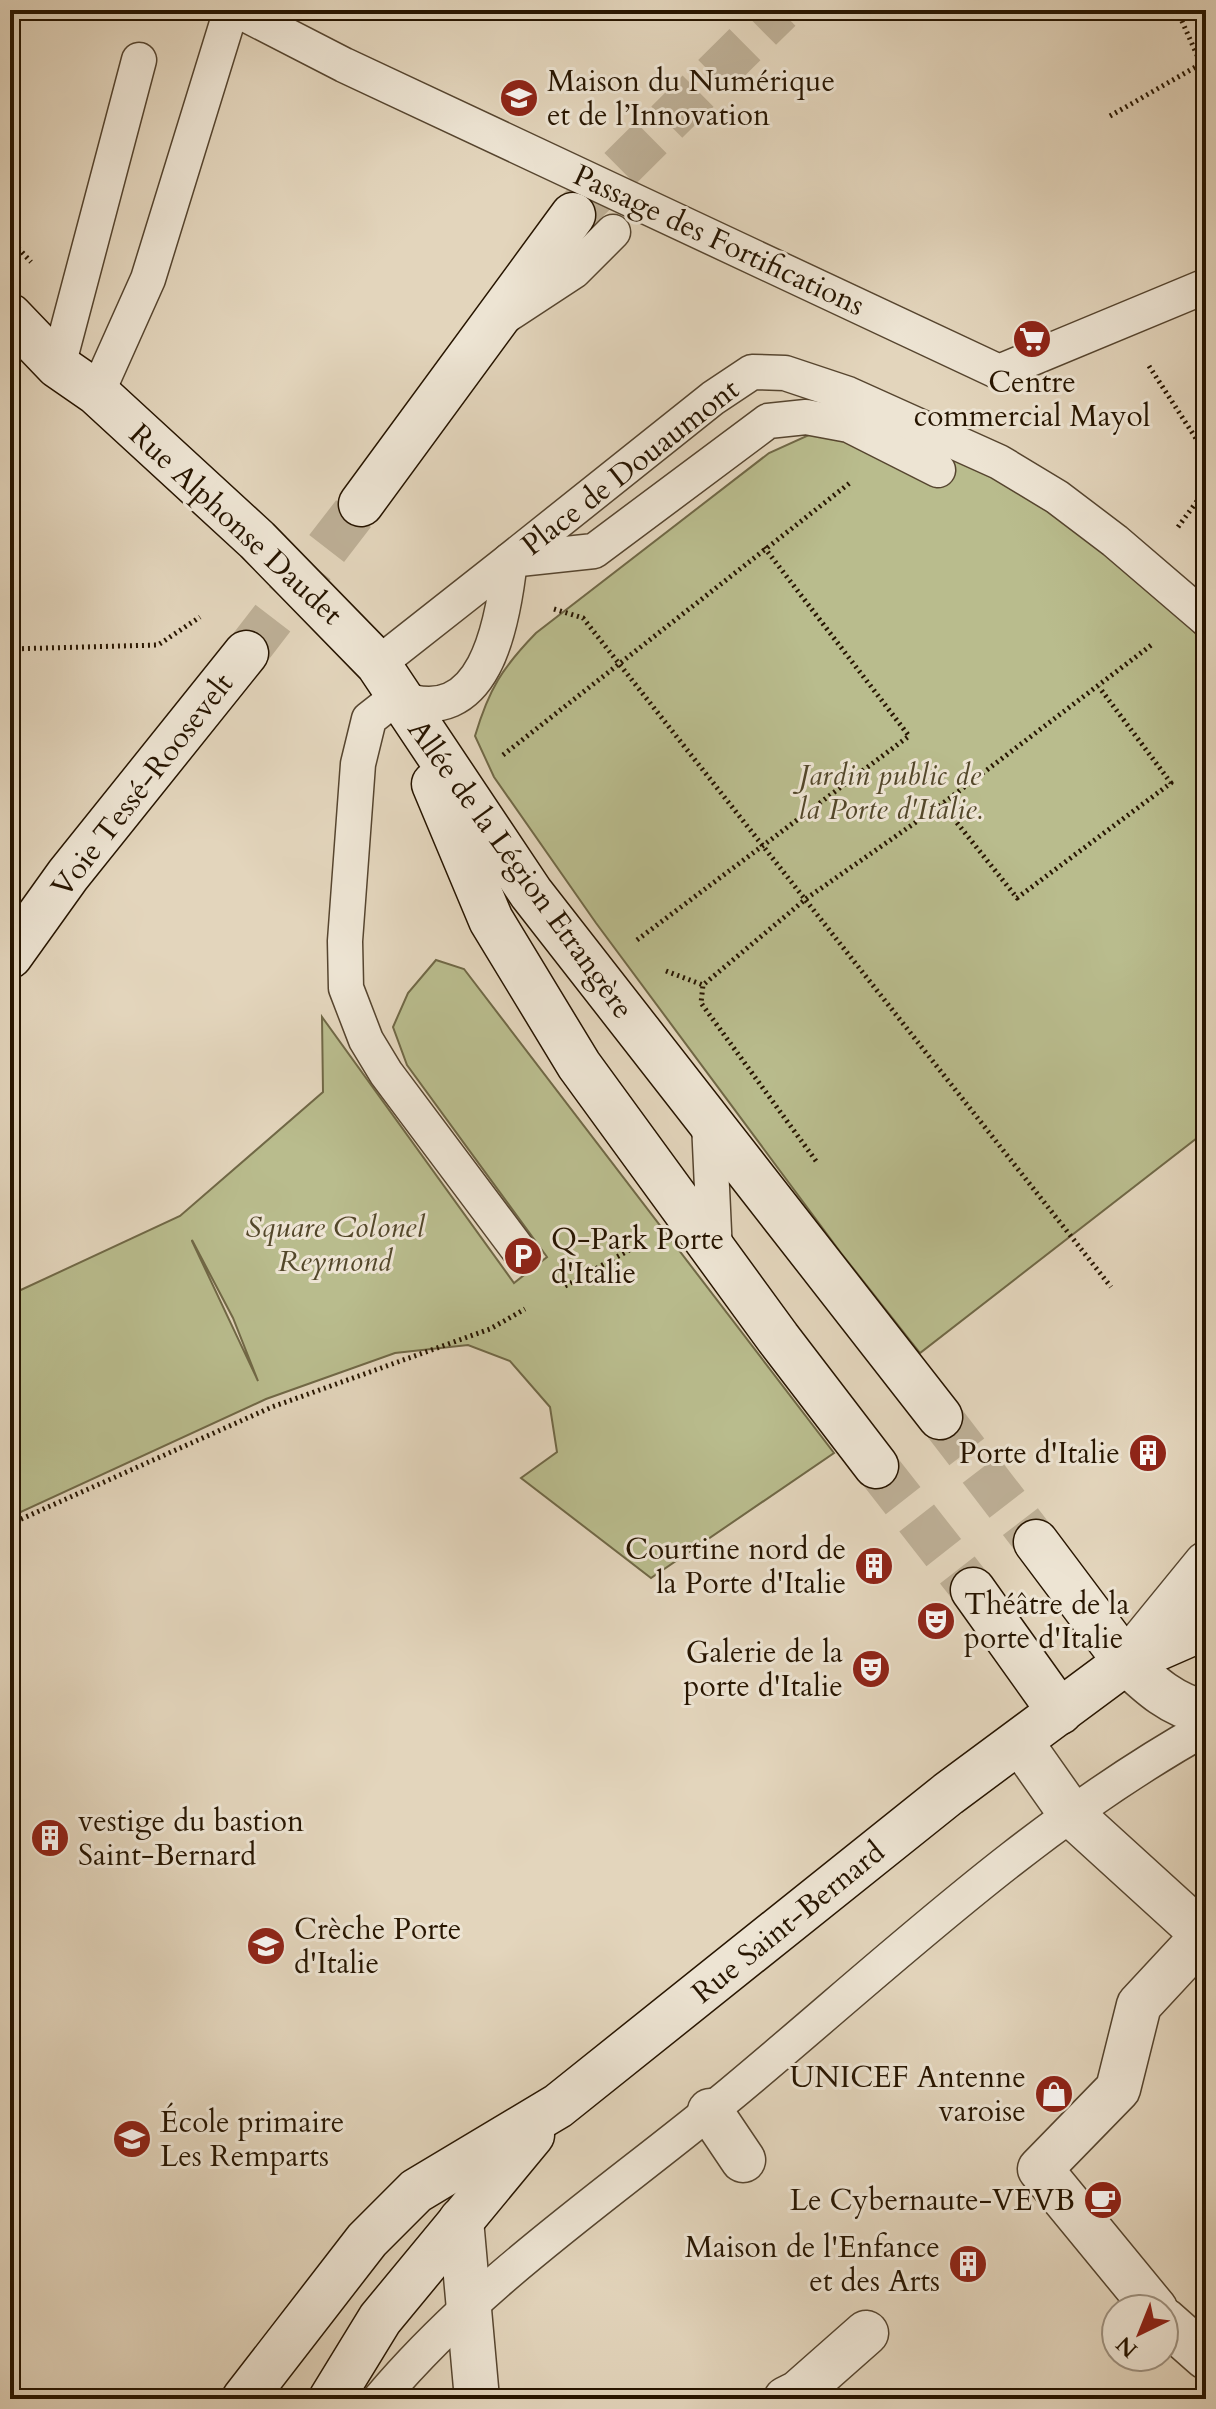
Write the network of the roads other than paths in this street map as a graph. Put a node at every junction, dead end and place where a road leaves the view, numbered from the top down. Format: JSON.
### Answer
{"nodes":[{"id":1,"x":234,"y":10,"type":"edge"},
{"id":2,"x":139,"y":60,"type":"dead end"},
{"id":3,"x":573,"y":215,"type":"tunnel mouth"},
{"id":4,"x":613,"y":232,"type":"dead end"},
{"id":5,"x":1206,"y":286,"type":"edge"},
{"id":6,"x":10,"y":316,"type":"edge"},
{"id":7,"x":486,"y":328,"type":"junction"},
{"id":8,"x":10,"y":358,"type":"edge"},
{"id":9,"x":58,"y":366,"type":"junction"},
{"id":10,"x":97,"y":393,"type":"junction"},
{"id":11,"x":938,"y":470,"type":"dead end"},
{"id":12,"x":361,"y":504,"type":"tunnel mouth"},
{"id":13,"x":510,"y":560,"type":"junction"},
{"id":14,"x":1206,"y":619,"type":"edge"},
{"id":15,"x":246,"y":653,"type":"tunnel mouth"},
{"id":16,"x":388,"y":681,"type":"junction"},
{"id":17,"x":10,"y":956,"type":"edge"},
{"id":18,"x":709,"y":1123,"type":"junction"},
{"id":19,"x":715,"y":1253,"type":"junction"},
{"id":20,"x":523,"y":1256,"type":"dead end"},
{"id":21,"x":940,"y":1417,"type":"tunnel mouth"},
{"id":22,"x":876,"y":1466,"type":"tunnel mouth"},
{"id":23,"x":1036,"y":1542,"type":"tunnel mouth"},
{"id":24,"x":1206,"y":1564,"type":"edge"},
{"id":25,"x":973,"y":1590,"type":"tunnel mouth"},
{"id":26,"x":1206,"y":1627,"type":"edge"},
{"id":27,"x":1126,"y":1662,"type":"junction"},
{"id":28,"x":1060,"y":1712,"type":"junction"},
{"id":29,"x":1206,"y":1713,"type":"edge"},
{"id":30,"x":1206,"y":1728,"type":"edge"},
{"id":31,"x":1021,"y":1743,"type":"junction"},
{"id":32,"x":1071,"y":1814,"type":"junction"},
{"id":33,"x":1205,"y":1936,"type":"edge"},
{"id":34,"x":558,"y":2106,"type":"junction"},
{"id":35,"x":710,"y":2111,"type":"junction"},
{"id":36,"x":743,"y":2160,"type":"dead end"},
{"id":37,"x":461,"y":2220,"type":"junction"},
{"id":38,"x":1142,"y":2293,"type":"edge"},
{"id":39,"x":467,"y":2307,"type":"junction"},
{"id":40,"x":866,"y":2333,"type":"dead end"},
{"id":41,"x":1180,"y":2334,"type":"edge"},
{"id":42,"x":1206,"y":2357,"type":"edge"},
{"id":43,"x":244,"y":2399,"type":"edge"},
{"id":44,"x":331,"y":2399,"type":"edge"},
{"id":45,"x":380,"y":2399,"type":"edge"},
{"id":46,"x":477,"y":2399,"type":"edge"},
{"id":47,"x":786,"y":2399,"type":"edge"}],
"edges":[{"from":1,"to":5,"type":"lane","name":"Passage des Fortifications"},
{"from":1,"to":10,"type":"lane"},
{"from":2,"to":9,"type":"lane"},
{"from":3,"to":7,"type":"street"},
{"from":4,"to":7,"type":"lane"},
{"from":6,"to":9,"type":"street","name":"Rue Alphonse Daudet"},
{"from":7,"to":12,"type":"street"},
{"from":8,"to":9,"type":"street","name":"Rue Alphonse Daudet"},
{"from":9,"to":10,"type":"street","name":"Rue Alphonse Daudet"},
{"from":10,"to":16,"type":"street","name":"Rue Alphonse Daudet"},
{"from":11,"to":13,"type":"lane"},
{"from":13,"to":14,"type":"lane","name":"Place de Douaumont"},
{"from":13,"to":16,"type":"lane","name":"Place de Douaumont"},
{"from":13,"to":16,"type":"lane"},
{"from":15,"to":17,"type":"street","name":"Voie Tessé-Roosevelt"},
{"from":16,"to":18,"type":"street","name":"Allée de la Légion Etrangère"},
{"from":16,"to":19,"type":"street","name":"Allée de la Légion Etrangère"},
{"from":16,"to":20,"type":"lane","name":"Place de Douaumont"},
{"from":18,"to":19,"type":"lane"},
{"from":18,"to":21,"type":"street","name":"Allée de la Légion Etrangère"},
{"from":19,"to":22,"type":"street","name":"Allée de la Légion Etrangère"},
{"from":23,"to":27,"type":"street"},
{"from":24,"to":27,"type":"street"},
{"from":25,"to":28,"type":"street"},
{"from":26,"to":27,"type":"street"},
{"from":27,"to":28,"type":"street","name":"Rue Saint-Bernard"},
{"from":27,"to":29,"type":"street"},
{"from":28,"to":31,"type":"street","name":"Rue Saint-Bernard"},
{"from":30,"to":32,"type":"lane"},
{"from":31,"to":32,"type":"street"},
{"from":31,"to":34,"type":"street","name":"Rue Saint-Bernard"},
{"from":32,"to":33,"type":"street"},
{"from":32,"to":35,"type":"lane"},
{"from":33,"to":38,"type":"street"},
{"from":34,"to":37,"type":"street","name":"Rue Saint-Bernard"},
{"from":34,"to":43,"type":"street","name":"Rue Saint-Bernard"},
{"from":35,"to":36,"type":"street"},
{"from":35,"to":39,"type":"lane"},
{"from":37,"to":39,"type":"street"},
{"from":37,"to":44,"type":"street","name":"Rue Saint-Bernard"},
{"from":39,"to":45,"type":"lane"},
{"from":39,"to":46,"type":"street"},
{"from":40,"to":47,"type":"street"},
{"from":41,"to":42,"type":"street"}]}
